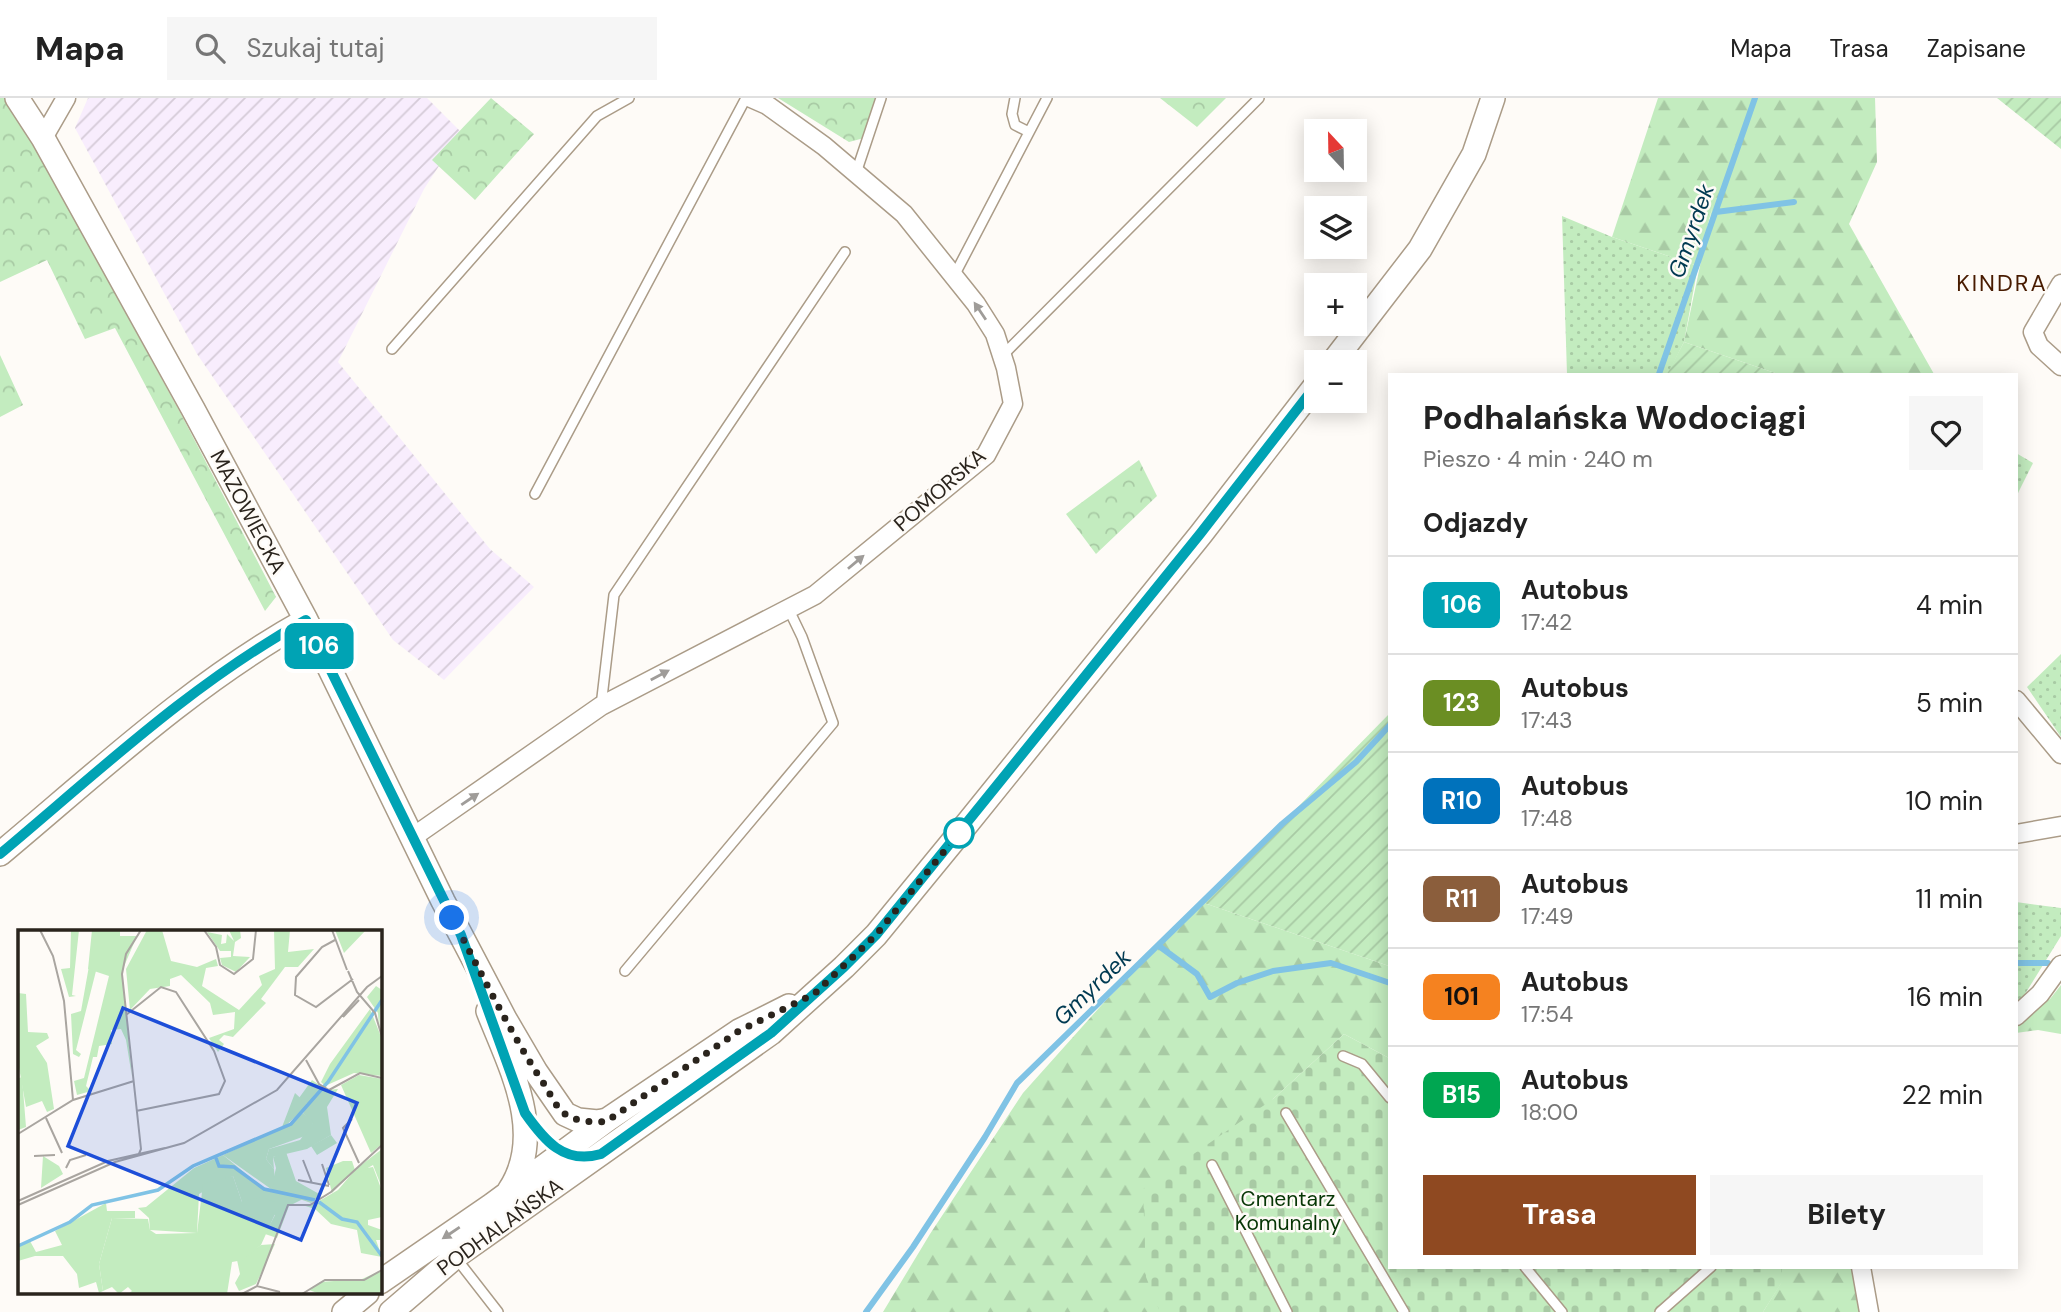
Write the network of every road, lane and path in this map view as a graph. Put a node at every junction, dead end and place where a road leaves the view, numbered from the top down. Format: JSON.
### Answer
{"nodes":[{"id":1,"x":17,"y":98,"type":"edge"},
{"id":2,"x":66,"y":98,"type":"edge"},
{"id":3,"x":629,"y":98,"type":"edge"},
{"id":4,"x":749,"y":98,"type":"edge"},
{"id":5,"x":881,"y":98,"type":"edge"},
{"id":6,"x":1015,"y":98,"type":"edge"},
{"id":7,"x":1047,"y":98,"type":"edge"},
{"id":8,"x":1259,"y":98,"type":"edge"},
{"id":9,"x":1493,"y":98,"type":"edge"},
{"id":10,"x":1029,"y":132,"type":"junction"},
{"id":11,"x":43,"y":138,"type":"junction"},
{"id":12,"x":856,"y":173,"type":"junction"},
{"id":13,"x":845,"y":252,"type":"dead end"},
{"id":14,"x":954,"y":276,"type":"junction"},
{"id":15,"x":2061,"y":284,"type":"edge"},
{"id":16,"x":392,"y":349,"type":"dead end"},
{"id":17,"x":1343,"y":350,"type":"edge"},
{"id":18,"x":1002,"y":356,"type":"junction"},
{"id":19,"x":2061,"y":366,"type":"edge"},
{"id":20,"x":1304,"y":400,"type":"edge"},
{"id":21,"x":535,"y":494,"type":"dead end"},
{"id":22,"x":789,"y":610,"type":"junction"},
{"id":23,"x":306,"y":620,"type":"junction"},
{"id":24,"x":2018,"y":702,"type":"edge"},
{"id":25,"x":601,"y":706,"type":"junction"},
{"id":26,"x":2061,"y":754,"type":"edge"},
{"id":27,"x":2061,"y":825,"type":"edge"},
{"id":28,"x":2018,"y":834,"type":"edge"},
{"id":29,"x":413,"y":837,"type":"junction"},
{"id":30,"x":0,"y":855,"type":"edge"},
{"id":31,"x":461,"y":935,"type":"junction"},
{"id":32,"x":2061,"y":965,"type":"edge"},
{"id":33,"x":625,"y":971,"type":"dead end"},
{"id":34,"x":814,"y":994,"type":"junction"},
{"id":35,"x":2018,"y":1014,"type":"edge"},
{"id":36,"x":1343,"y":1056,"type":"dead end"},
{"id":37,"x":1388,"y":1096,"type":"edge"},
{"id":38,"x":525,"y":1113,"type":"junction"},
{"id":39,"x":1286,"y":1113,"type":"dead end"},
{"id":40,"x":565,"y":1114,"type":"junction"},
{"id":41,"x":607,"y":1121,"type":"junction"},
{"id":42,"x":564,"y":1152,"type":"junction"},
{"id":43,"x":601,"y":1154,"type":"junction"},
{"id":44,"x":1212,"y":1165,"type":"dead end"},
{"id":45,"x":554,"y":1188,"type":"junction"},
{"id":46,"x":507,"y":1194,"type":"junction"},
{"id":47,"x":455,"y":1257,"type":"junction"},
{"id":48,"x":1527,"y":1269,"type":"edge"},
{"id":49,"x":1709,"y":1269,"type":"edge"},
{"id":50,"x":1861,"y":1269,"type":"edge"},
{"id":51,"x":382,"y":1281,"type":"edge"},
{"id":52,"x":366,"y":1294,"type":"edge"},
{"id":53,"x":344,"y":1312,"type":"edge"},
{"id":54,"x":391,"y":1312,"type":"edge"},
{"id":55,"x":498,"y":1312,"type":"edge"},
{"id":56,"x":1287,"y":1312,"type":"edge"},
{"id":57,"x":1404,"y":1312,"type":"edge"},
{"id":58,"x":1562,"y":1312,"type":"edge"},
{"id":59,"x":1660,"y":1312,"type":"edge"},
{"id":60,"x":1869,"y":1312,"type":"edge"}],
"edges":[{"from":1,"to":11,"type":"street","name":"MAZOWIECKA"},
{"from":2,"to":11,"type":"street"},
{"from":3,"to":16,"type":"lane"},
{"from":4,"to":12,"type":"street","name":"POMORSKA"},
{"from":4,"to":21,"type":"lane","name":"POMORSKA"},
{"from":5,"to":12,"type":"lane"},
{"from":6,"to":10,"type":"lane"},
{"from":7,"to":10,"type":"lane"},
{"from":8,"to":18,"type":"lane"},
{"from":9,"to":17,"type":"street"},
{"from":10,"to":14,"type":"lane"},
{"from":11,"to":23,"type":"street","name":"MAZOWIECKA"},
{"from":12,"to":14,"type":"street","name":"POMORSKA"},
{"from":13,"to":25,"type":"lane"},
{"from":18,"to":14,"type":"street","name":"POMORSKA","one_way":true},
{"from":15,"to":19,"type":"street"},
{"from":22,"to":18,"type":"street","name":"POMORSKA","one_way":true},
{"from":20,"to":34,"type":"street","name":"PODHALAŃSKA"},
{"from":25,"to":22,"type":"street","name":"POMORSKA","one_way":true},
{"from":22,"to":33,"type":"lane"},
{"from":23,"to":29,"type":"street","name":"MAZOWIECKA"},
{"from":23,"to":30,"type":"street"},
{"from":24,"to":26,"type":"street"},
{"from":29,"to":25,"type":"street","name":"POMORSKA","one_way":true},
{"from":27,"to":28,"type":"street"},
{"from":29,"to":31,"type":"street","name":"MAZOWIECKA"},
{"from":31,"to":38,"type":"street","name":"MAZOWIECKA"},
{"from":31,"to":40,"type":"street","name":"MAZOWIECKA"},
{"from":32,"to":35,"type":"street"},
{"from":34,"to":41,"type":"street","name":"PODHALAŃSKA"},
{"from":34,"to":43,"type":"street","name":"PODHALAŃSKA"},
{"from":36,"to":37,"type":"lane"},
{"from":38,"to":42,"type":"street","name":"MAZOWIECKA"},
{"from":38,"to":46,"type":"street","name":"MAZOWIECKA"},
{"from":39,"to":57,"type":"lane"},
{"from":40,"to":41,"type":"street"},
{"from":40,"to":42,"type":"street"},
{"from":41,"to":42,"type":"street","name":"PODHALAŃSKA"},
{"from":42,"to":43,"type":"street"},
{"from":42,"to":45,"type":"street"},
{"from":42,"to":46,"type":"street","name":"PODHALAŃSKA"},
{"from":43,"to":45,"type":"street","name":"PODHALAŃSKA"},
{"from":44,"to":56,"type":"lane"},
{"from":45,"to":47,"type":"street","name":"PODHALAŃSKA"},
{"from":46,"to":51,"type":"street","name":"PODHALAŃSKA","one_way":true},
{"from":47,"to":54,"type":"street","name":"PODHALAŃSKA"},
{"from":47,"to":55,"type":"lane"},
{"from":48,"to":58,"type":"lane"},
{"from":49,"to":59,"type":"lane"},
{"from":50,"to":60,"type":"street"},
{"from":52,"to":53,"type":"street"}]}
